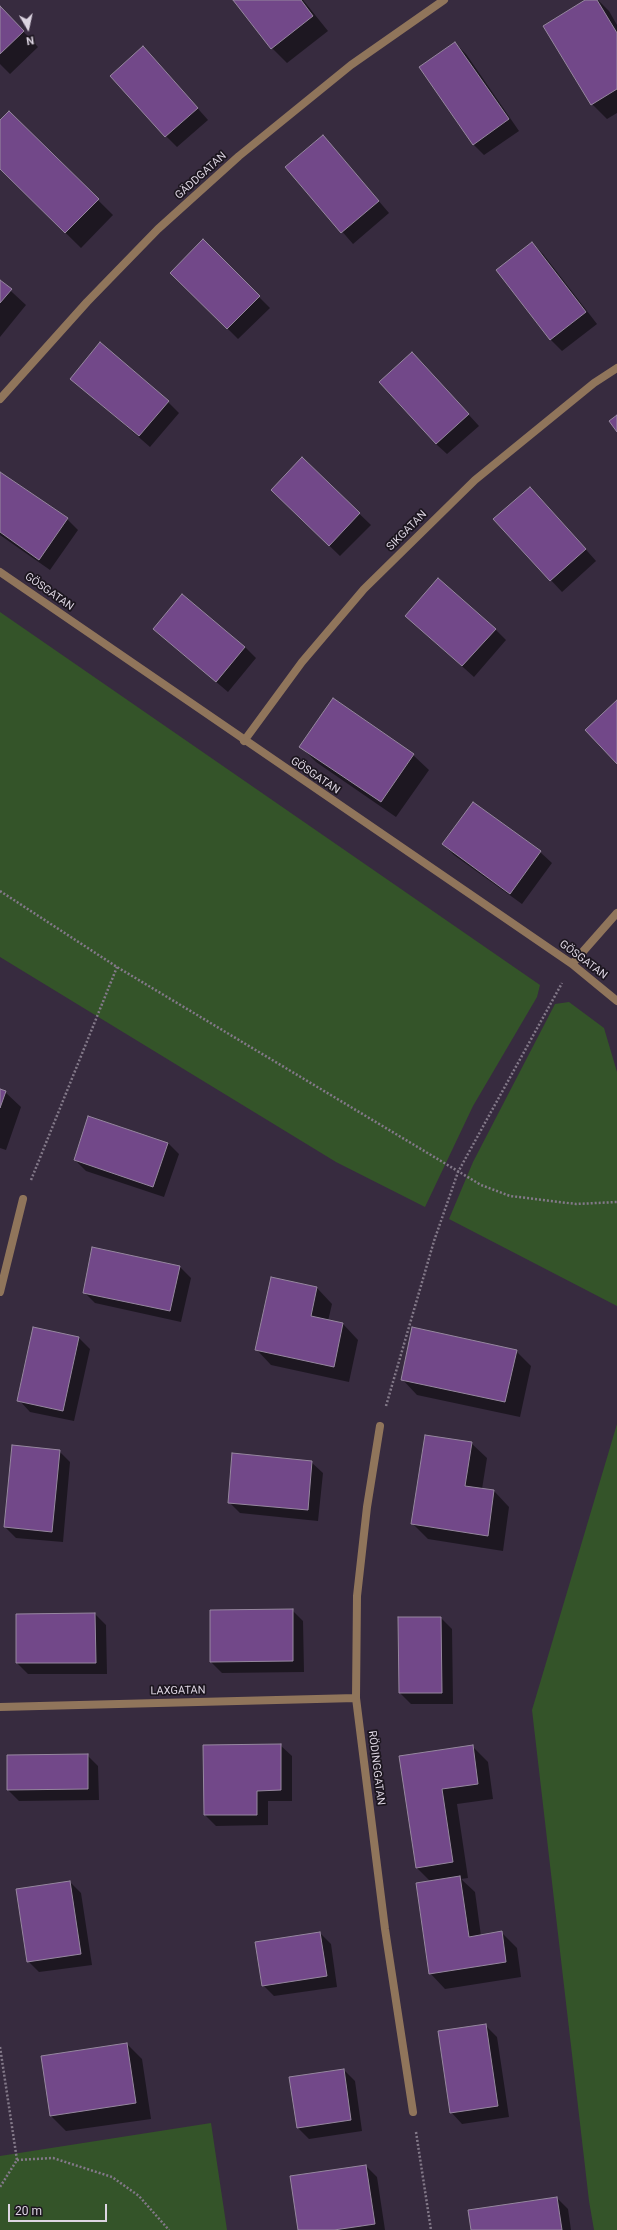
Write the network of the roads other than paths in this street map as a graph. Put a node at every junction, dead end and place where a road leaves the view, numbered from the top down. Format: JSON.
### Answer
{"nodes":[{"id":1,"x":444,"y":0,"type":"edge"},
{"id":2,"x":617,"y":368,"type":"edge"},
{"id":3,"x":0,"y":399,"type":"edge"},
{"id":4,"x":0,"y":572,"type":"edge"},
{"id":5,"x":244,"y":741,"type":"junction"},
{"id":6,"x":617,"y":913,"type":"edge"},
{"id":7,"x":572,"y":964,"type":"junction"},
{"id":8,"x":617,"y":1001,"type":"edge"},
{"id":9,"x":23,"y":1199,"type":"road end"},
{"id":10,"x":0,"y":1292,"type":"edge"},
{"id":11,"x":380,"y":1426,"type":"road end"},
{"id":12,"x":356,"y":1698,"type":"junction"},
{"id":13,"x":0,"y":1707,"type":"edge"},
{"id":14,"x":413,"y":2112,"type":"road end"}],
"edges":[{"from":1,"to":3,"type":"street","name":"GÄDDGATAN"},
{"from":2,"to":5,"type":"street","name":"SIKGATAN"},
{"from":4,"to":5,"type":"street","name":"GÖSGATAN"},
{"from":5,"to":7,"type":"street","name":"GÖSGATAN"},
{"from":6,"to":7,"type":"street"},
{"from":7,"to":8,"type":"street","name":"GÖSGATAN"},
{"from":9,"to":10,"type":"street"},
{"from":11,"to":12,"type":"street","name":"RÖDINGGATAN"},
{"from":12,"to":13,"type":"street","name":"LAXGATAN"},
{"from":12,"to":14,"type":"street","name":"RÖDINGGATAN"}]}
